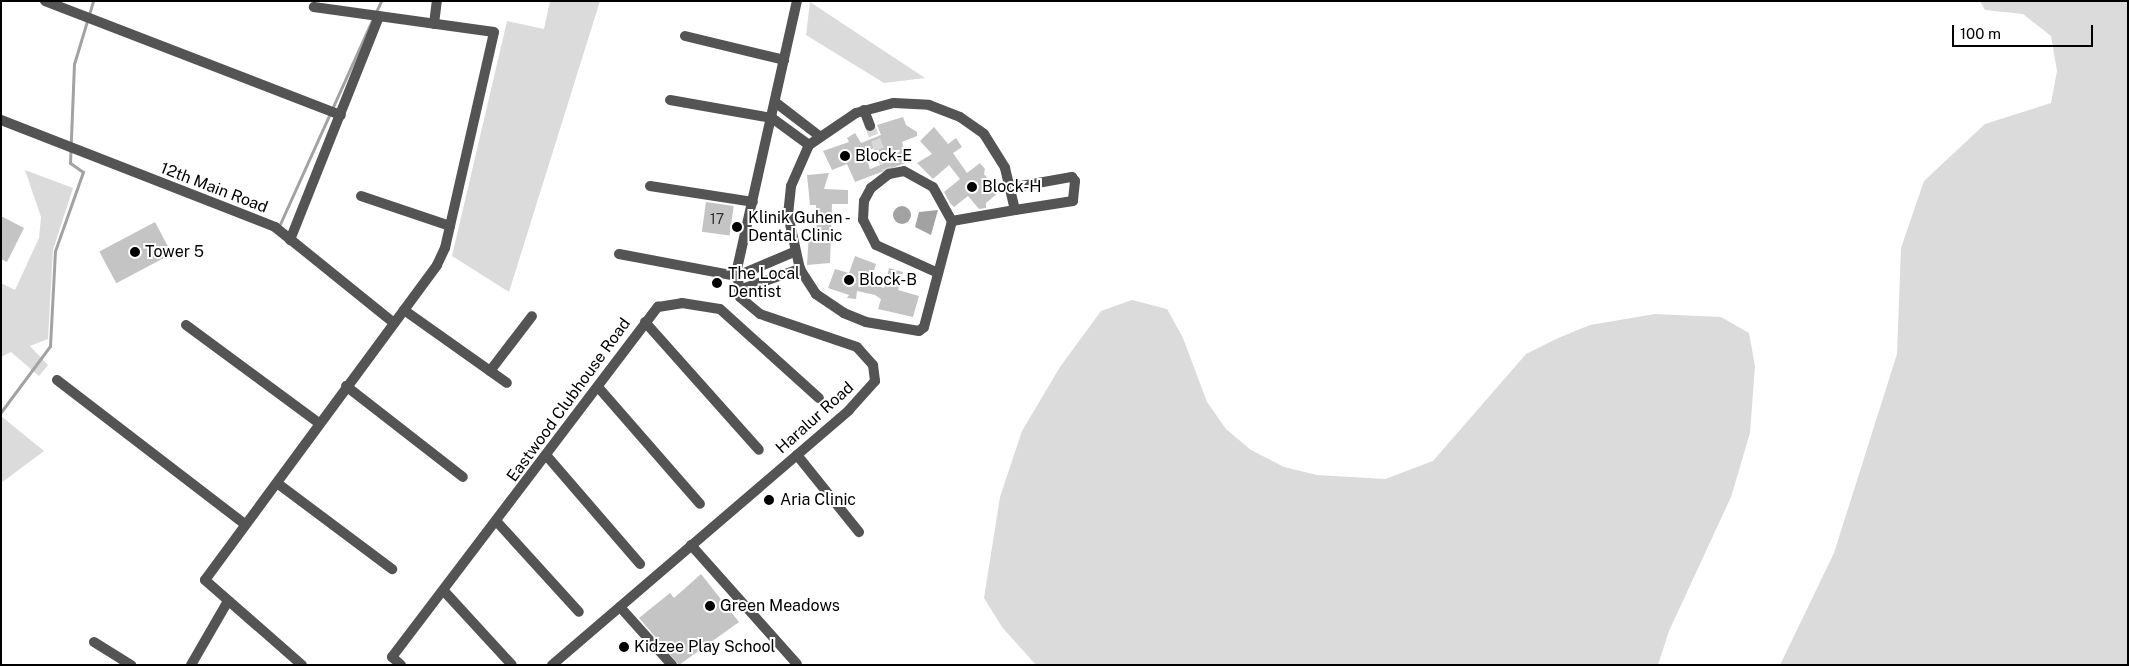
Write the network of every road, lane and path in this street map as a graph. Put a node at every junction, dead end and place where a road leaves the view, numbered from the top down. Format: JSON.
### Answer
{"nodes":[{"id":1,"x":44,"y":1,"type":"edge"},
{"id":2,"x":437,"y":1,"type":"edge"},
{"id":3,"x":797,"y":1,"type":"edge"},
{"id":4,"x":314,"y":7,"type":"dead end"},
{"id":5,"x":376,"y":16,"type":"junction"},
{"id":6,"x":434,"y":24,"type":"junction"},
{"id":7,"x":685,"y":36,"type":"dead end"},
{"id":8,"x":784,"y":60,"type":"junction"},
{"id":9,"x":670,"y":100,"type":"dead end"},
{"id":10,"x":775,"y":102,"type":"junction"},
{"id":11,"x":864,"y":110,"type":"junction"},
{"id":12,"x":334,"y":113,"type":"junction"},
{"id":13,"x":772,"y":118,"type":"junction"},
{"id":14,"x":1,"y":120,"type":"edge"},
{"id":15,"x":870,"y":126,"type":"tunnel mouth"},
{"id":16,"x":818,"y":135,"type":"junction"},
{"id":17,"x":809,"y":145,"type":"junction"},
{"id":18,"x":650,"y":186,"type":"dead end"},
{"id":19,"x":1010,"y":188,"type":"junction"},
{"id":20,"x":361,"y":196,"type":"dead end"},
{"id":21,"x":753,"y":202,"type":"junction"},
{"id":22,"x":1015,"y":210,"type":"junction"},
{"id":23,"x":952,"y":221,"type":"junction"},
{"id":24,"x":450,"y":226,"type":"junction"},
{"id":25,"x":290,"y":240,"type":"junction"},
{"id":26,"x":794,"y":252,"type":"junction"},
{"id":27,"x":619,"y":254,"type":"dead end"},
{"id":28,"x":800,"y":269,"type":"junction"},
{"id":29,"x":938,"y":272,"type":"junction"},
{"id":30,"x":737,"y":276,"type":"junction"},
{"id":31,"x":739,"y":290,"type":"junction"},
{"id":32,"x":404,"y":310,"type":"junction"},
{"id":33,"x":532,"y":316,"type":"dead end"},
{"id":34,"x":645,"y":322,"type":"junction"},
{"id":35,"x":394,"y":323,"type":"junction"},
{"id":36,"x":186,"y":325,"type":"dead end"},
{"id":37,"x":490,"y":371,"type":"junction"},
{"id":38,"x":57,"y":380,"type":"dead end"},
{"id":39,"x":507,"y":383,"type":"dead end"},
{"id":40,"x":346,"y":386,"type":"junction"},
{"id":41,"x":598,"y":387,"type":"junction"},
{"id":42,"x":819,"y":398,"type":"dead end"},
{"id":43,"x":319,"y":423,"type":"junction"},
{"id":44,"x":759,"y":450,"type":"dead end"},
{"id":45,"x":546,"y":454,"type":"junction"},
{"id":46,"x":797,"y":455,"type":"junction"},
{"id":47,"x":463,"y":477,"type":"dead end"},
{"id":48,"x":277,"y":483,"type":"junction"},
{"id":49,"x":700,"y":504,"type":"dead end"},
{"id":50,"x":498,"y":523,"type":"junction"},
{"id":51,"x":245,"y":524,"type":"junction"},
{"id":52,"x":859,"y":532,"type":"dead end"},
{"id":53,"x":691,"y":545,"type":"junction"},
{"id":54,"x":640,"y":564,"type":"dead end"},
{"id":55,"x":392,"y":569,"type":"dead end"},
{"id":56,"x":444,"y":591,"type":"junction"},
{"id":57,"x":228,"y":601,"type":"junction"},
{"id":58,"x":620,"y":607,"type":"junction"},
{"id":59,"x":579,"y":612,"type":"dead end"},
{"id":60,"x":94,"y":642,"type":"dead end"},
{"id":61,"x":797,"y":664,"type":"dead end"},
{"id":62,"x":130,"y":665,"type":"edge"},
{"id":63,"x":191,"y":665,"type":"edge"},
{"id":64,"x":302,"y":665,"type":"edge"},
{"id":65,"x":401,"y":665,"type":"edge"},
{"id":66,"x":512,"y":665,"type":"edge"},
{"id":67,"x":552,"y":665,"type":"edge"},
{"id":68,"x":672,"y":665,"type":"edge"}],
"edges":[{"from":1,"to":12,"type":"street"},
{"from":2,"to":6,"type":"street"},
{"from":3,"to":8,"type":"street"},
{"from":4,"to":5,"type":"street"},
{"from":5,"to":6,"type":"street"},
{"from":5,"to":12,"type":"street"},
{"from":6,"to":24,"type":"street"},
{"from":7,"to":8,"type":"street"},
{"from":8,"to":10,"type":"street"},
{"from":9,"to":13,"type":"street"},
{"from":10,"to":13,"type":"street"},
{"from":10,"to":16,"type":"street"},
{"from":11,"to":15,"type":"street"},
{"from":11,"to":16,"type":"street"},
{"from":11,"to":19,"type":"street"},
{"from":12,"to":25,"type":"street"},
{"from":13,"to":17,"type":"street"},
{"from":13,"to":21,"type":"street"},
{"from":14,"to":25,"type":"street","name":"12th Main Road"},
{"from":16,"to":17,"type":"street"},
{"from":17,"to":26,"type":"street"},
{"from":18,"to":21,"type":"street"},
{"from":19,"to":22,"type":"street"},
{"from":19,"to":22,"type":"street"},
{"from":20,"to":24,"type":"street"},
{"from":21,"to":30,"type":"street"},
{"from":22,"to":23,"type":"street"},
{"from":23,"to":29,"type":"street"},
{"from":23,"to":29,"type":"street"},
{"from":24,"to":32,"type":"street"},
{"from":25,"to":35,"type":"street","name":"12th Main Road"},
{"from":26,"to":28,"type":"street"},
{"from":26,"to":30,"type":"street"},
{"from":27,"to":30,"type":"street"},
{"from":28,"to":29,"type":"street"},
{"from":28,"to":31,"type":"street"},
{"from":30,"to":31,"type":"street"},
{"from":31,"to":46,"type":"street","name":"Haralur Road"},
{"from":32,"to":35,"type":"street"},
{"from":32,"to":37,"type":"street"},
{"from":33,"to":37,"type":"street"},
{"from":34,"to":41,"type":"street","name":"Eastwood Clubhouse Road"},
{"from":34,"to":42,"type":"street","name":"Eastwood Clubhouse Road"},
{"from":34,"to":44,"type":"street"},
{"from":35,"to":40,"type":"street"},
{"from":36,"to":43,"type":"street"},
{"from":37,"to":39,"type":"street"},
{"from":38,"to":51,"type":"street"},
{"from":40,"to":43,"type":"street"},
{"from":40,"to":47,"type":"street"},
{"from":41,"to":45,"type":"street","name":"Eastwood Clubhouse Road"},
{"from":41,"to":49,"type":"street"},
{"from":43,"to":48,"type":"street"},
{"from":45,"to":50,"type":"street","name":"Eastwood Clubhouse Road"},
{"from":45,"to":54,"type":"street"},
{"from":46,"to":52,"type":"street"},
{"from":46,"to":53,"type":"street","name":"Haralur Road"},
{"from":48,"to":51,"type":"street"},
{"from":48,"to":55,"type":"street"},
{"from":50,"to":56,"type":"street","name":"Eastwood Clubhouse Road"},
{"from":50,"to":59,"type":"street"},
{"from":51,"to":57,"type":"street"},
{"from":53,"to":58,"type":"street","name":"Haralur Road"},
{"from":53,"to":61,"type":"street"},
{"from":56,"to":65,"type":"street","name":"Eastwood Clubhouse Road"},
{"from":56,"to":66,"type":"street"},
{"from":57,"to":63,"type":"street"},
{"from":57,"to":64,"type":"street"},
{"from":58,"to":67,"type":"street","name":"Haralur Road"},
{"from":58,"to":68,"type":"street"},
{"from":60,"to":62,"type":"street"}]}
